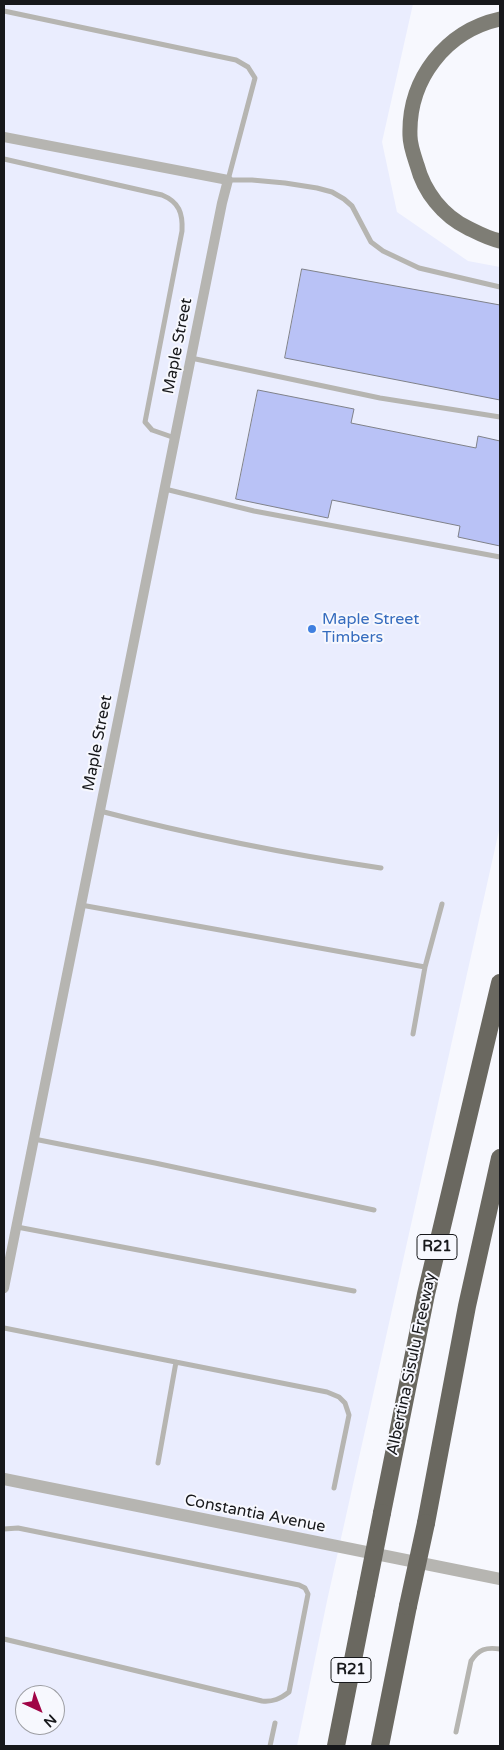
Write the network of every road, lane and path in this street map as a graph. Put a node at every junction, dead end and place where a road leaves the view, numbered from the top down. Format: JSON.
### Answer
{"nodes":[{"id":1,"x":4,"y":11,"type":"edge"},
{"id":2,"x":500,"y":19,"type":"edge"},
{"id":3,"x":4,"y":137,"type":"edge"},
{"id":4,"x":4,"y":159,"type":"edge"},
{"id":5,"x":228,"y":180,"type":"junction"},
{"id":6,"x":500,"y":241,"type":"edge"},
{"id":7,"x":500,"y":287,"type":"edge"},
{"id":8,"x":191,"y":358,"type":"junction"},
{"id":9,"x":500,"y":417,"type":"edge"},
{"id":10,"x":175,"y":438,"type":"junction"},
{"id":11,"x":165,"y":489,"type":"junction"},
{"id":12,"x":500,"y":557,"type":"edge"},
{"id":13,"x":100,"y":811,"type":"junction"},
{"id":14,"x":381,"y":868,"type":"dead end"},
{"id":15,"x":442,"y":904,"type":"dead end"},
{"id":16,"x":81,"y":905,"type":"junction"},
{"id":17,"x":425,"y":967,"type":"junction"},
{"id":18,"x":500,"y":983,"type":"edge"},
{"id":19,"x":412,"y":1034,"type":"dead end"},
{"id":20,"x":34,"y":1139,"type":"junction"},
{"id":21,"x":500,"y":1158,"type":"edge"},
{"id":22,"x":374,"y":1210,"type":"dead end"},
{"id":23,"x":16,"y":1227,"type":"junction"},
{"id":24,"x":4,"y":1288,"type":"edge"},
{"id":25,"x":354,"y":1291,"type":"dead end"},
{"id":26,"x":4,"y":1328,"type":"edge"},
{"id":27,"x":176,"y":1362,"type":"junction"},
{"id":28,"x":158,"y":1463,"type":"dead end"},
{"id":29,"x":4,"y":1479,"type":"edge"},
{"id":30,"x":334,"y":1488,"type":"dead end"},
{"id":31,"x":4,"y":1529,"type":"edge"},
{"id":32,"x":500,"y":1579,"type":"edge"},
{"id":33,"x":4,"y":1639,"type":"edge"},
{"id":34,"x":500,"y":1649,"type":"edge"},
{"id":35,"x":275,"y":1723,"type":"dead end"},
{"id":36,"x":456,"y":1732,"type":"dead end"},
{"id":37,"x":270,"y":1746,"type":"edge"},
{"id":38,"x":336,"y":1746,"type":"edge"},
{"id":39,"x":380,"y":1746,"type":"edge"}],
"edges":[{"from":1,"to":5,"type":"lane"},
{"from":2,"to":6,"type":"main road"},
{"from":3,"to":5,"type":"street"},
{"from":4,"to":10,"type":"lane"},
{"from":5,"to":7,"type":"lane"},
{"from":5,"to":8,"type":"street","name":"Maple Street"},
{"from":8,"to":9,"type":"lane"},
{"from":8,"to":10,"type":"street","name":"Maple Street"},
{"from":10,"to":11,"type":"street","name":"Maple Street"},
{"from":11,"to":12,"type":"lane"},
{"from":11,"to":13,"type":"street","name":"Maple Street"},
{"from":13,"to":14,"type":"lane"},
{"from":13,"to":16,"type":"street","name":"Maple Street"},
{"from":15,"to":17,"type":"lane"},
{"from":16,"to":17,"type":"lane"},
{"from":16,"to":20,"type":"street","name":"Maple Street"},
{"from":17,"to":19,"type":"lane"},
{"from":18,"to":38,"type":"highway","name":"Albertina Sisulu Freeway","number":"R21","bridge":true},
{"from":20,"to":22,"type":"lane"},
{"from":20,"to":23,"type":"street","name":"Maple Street"},
{"from":21,"to":39,"type":"highway","number":"R21","bridge":true},
{"from":23,"to":24,"type":"street","name":"Maple Street"},
{"from":23,"to":25,"type":"lane"},
{"from":26,"to":27,"type":"lane"},
{"from":27,"to":28,"type":"lane"},
{"from":27,"to":30,"type":"lane"},
{"from":29,"to":32,"type":"street","name":"Constantia Avenue"},
{"from":31,"to":33,"type":"lane"},
{"from":34,"to":36,"type":"lane"},
{"from":35,"to":37,"type":"lane"}]}
